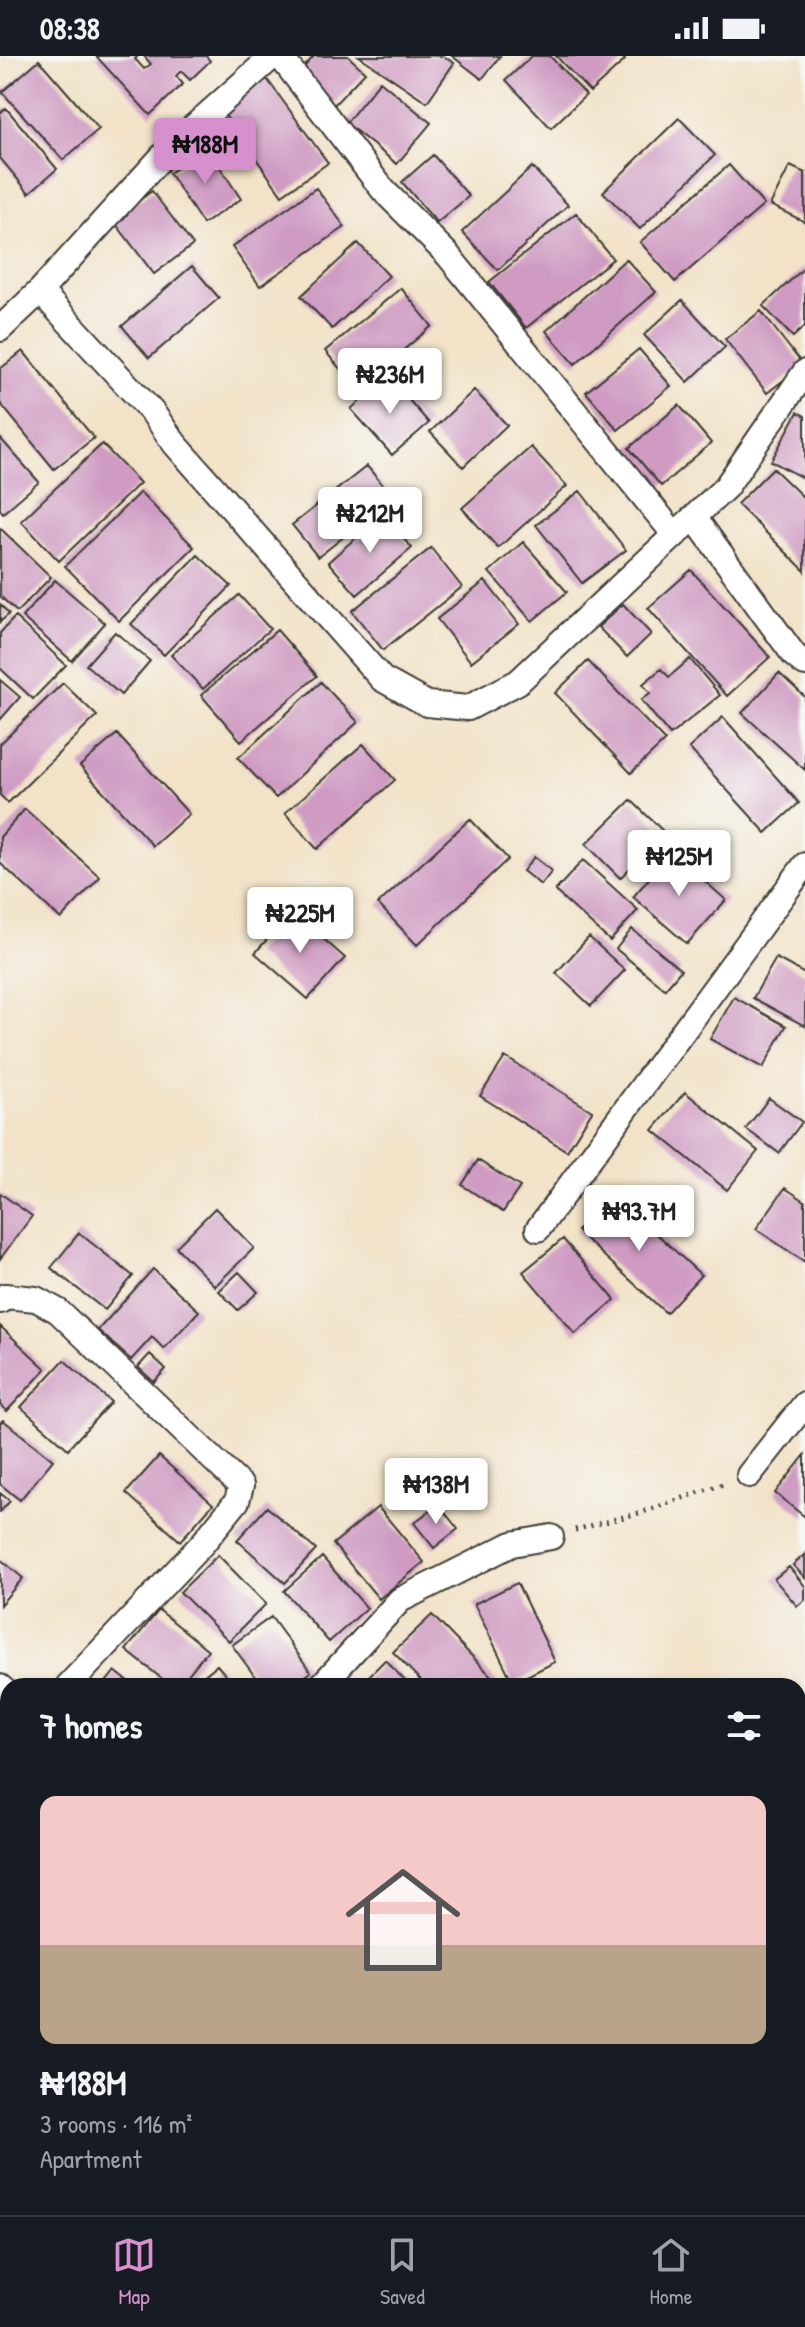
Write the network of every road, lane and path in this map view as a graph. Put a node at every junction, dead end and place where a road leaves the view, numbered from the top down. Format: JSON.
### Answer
{"nodes":[{"id":1,"x":273,"y":56,"type":"edge"},
{"id":2,"x":280,"y":56,"type":"edge"},
{"id":3,"x":40,"y":291,"type":"junction"},
{"id":4,"x":0,"y":329,"type":"edge"},
{"id":5,"x":805,"y":372,"type":"edge"},
{"id":6,"x":694,"y":517,"type":"junction"},
{"id":7,"x":675,"y":535,"type":"junction"},
{"id":8,"x":805,"y":664,"type":"edge"},
{"id":9,"x":805,"y":865,"type":"edge"},
{"id":10,"x":538,"y":1229,"type":"dead end"},
{"id":11,"x":0,"y":1301,"type":"edge"},
{"id":12,"x":802,"y":1414,"type":"edge"},
{"id":13,"x":749,"y":1475,"type":"joint"},
{"id":14,"x":551,"y":1537,"type":"joint"},
{"id":15,"x":76,"y":1678,"type":"edge"},
{"id":16,"x":328,"y":1678,"type":"edge"}],
"edges":[{"from":1,"to":3,"type":"street"},
{"from":2,"to":7,"type":"street"},
{"from":3,"to":4,"type":"street"},
{"from":3,"to":7,"type":"street"},
{"from":5,"to":6,"type":"street"},
{"from":6,"to":7,"type":"street"},
{"from":6,"to":8,"type":"street"},
{"from":9,"to":10,"type":"street"},
{"from":11,"to":15,"type":"street"},
{"from":12,"to":13,"type":"street"},
{"from":13,"to":14,"type":"path"},
{"from":14,"to":16,"type":"street"}]}
